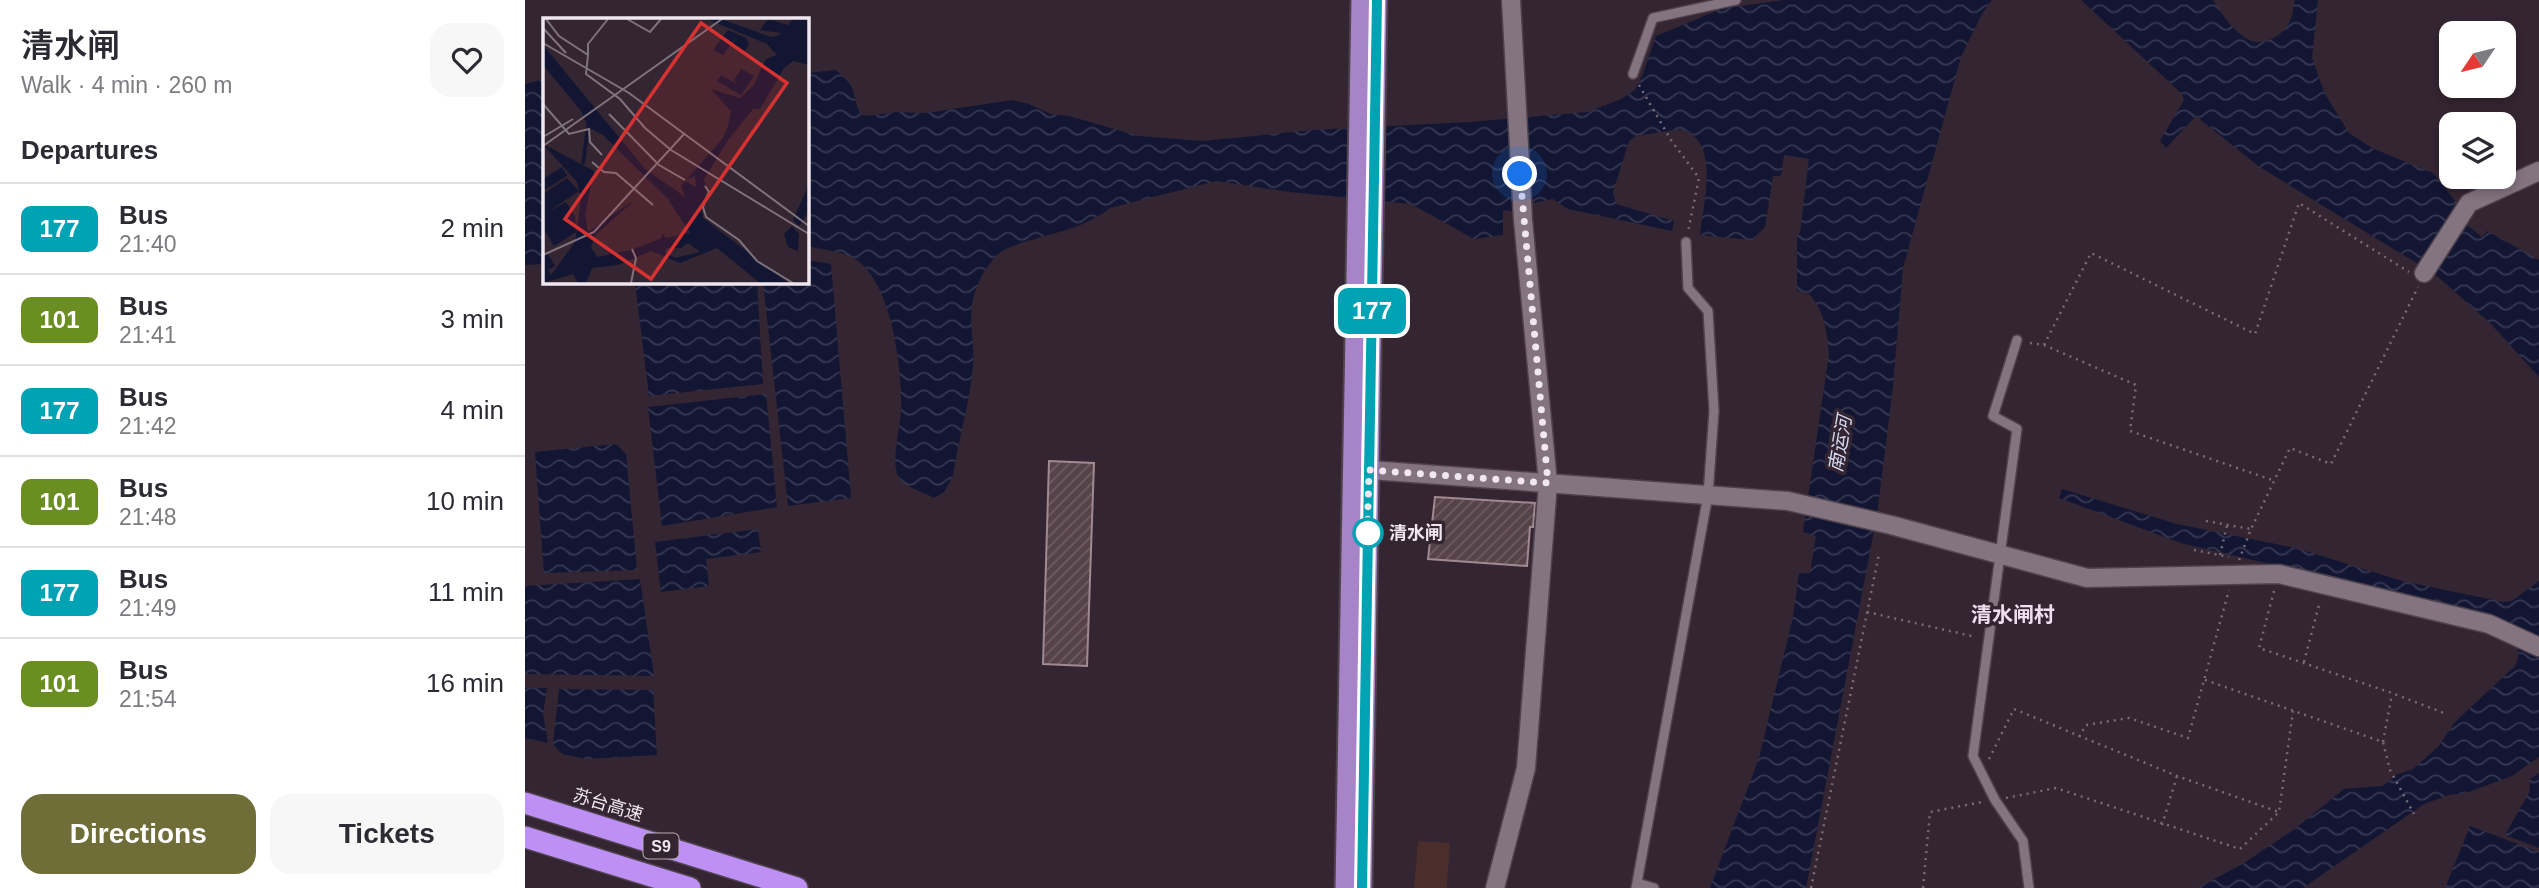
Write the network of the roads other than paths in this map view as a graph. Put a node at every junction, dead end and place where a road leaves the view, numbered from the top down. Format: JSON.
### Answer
{"nodes":[{"id":1,"x":1361,"y":0,"type":"edge"},
{"id":2,"x":1377,"y":0,"type":"edge"},
{"id":3,"x":1511,"y":0,"type":"edge"},
{"id":4,"x":1736,"y":0,"type":"edge"},
{"id":5,"x":1633,"y":74,"type":"road end"},
{"id":6,"x":1367,"y":119,"type":"junction"},
{"id":7,"x":2539,"y":171,"type":"edge"},
{"id":8,"x":1686,"y":242,"type":"road end"},
{"id":9,"x":2423,"y":276,"type":"road end"},
{"id":10,"x":2017,"y":340,"type":"road end"},
{"id":11,"x":1360,"y":470,"type":"junction"},
{"id":12,"x":1548,"y":483,"type":"junction"},
{"id":13,"x":1708,"y":495,"type":"junction"},
{"id":14,"x":2002,"y":555,"type":"junction"},
{"id":15,"x":2539,"y":647,"type":"edge"},
{"id":16,"x":525,"y":803,"type":"edge"},
{"id":17,"x":525,"y":838,"type":"edge"},
{"id":18,"x":1636,"y":886,"type":"edge"},
{"id":19,"x":690,"y":888,"type":"edge"},
{"id":20,"x":797,"y":888,"type":"edge"},
{"id":21,"x":1345,"y":888,"type":"edge"},
{"id":22,"x":1362,"y":888,"type":"edge"},
{"id":23,"x":1496,"y":888,"type":"edge"},
{"id":24,"x":1654,"y":888,"type":"edge"},
{"id":25,"x":2029,"y":888,"type":"edge"}],
"edges":[{"from":1,"to":6,"type":"main road"},
{"from":2,"to":6,"type":"main road"},
{"from":3,"to":12,"type":"street"},
{"from":4,"to":5,"type":"lane"},
{"from":6,"to":11,"type":"main road"},
{"from":7,"to":9,"type":"street"},
{"from":8,"to":13,"type":"lane"},
{"from":10,"to":14,"type":"lane"},
{"from":11,"to":12,"type":"street"},
{"from":11,"to":21,"type":"main road"},
{"from":11,"to":22,"type":"main road"},
{"from":12,"to":13,"type":"street"},
{"from":12,"to":23,"type":"street"},
{"from":13,"to":14,"type":"street"},
{"from":13,"to":18,"type":"lane"},
{"from":14,"to":15,"type":"street"},
{"from":14,"to":25,"type":"lane"},
{"from":16,"to":20,"type":"highway","name":"苏台高速","number":"S9"},
{"from":17,"to":19,"type":"highway","number":"S9"},
{"from":18,"to":24,"type":"lane"}]}
